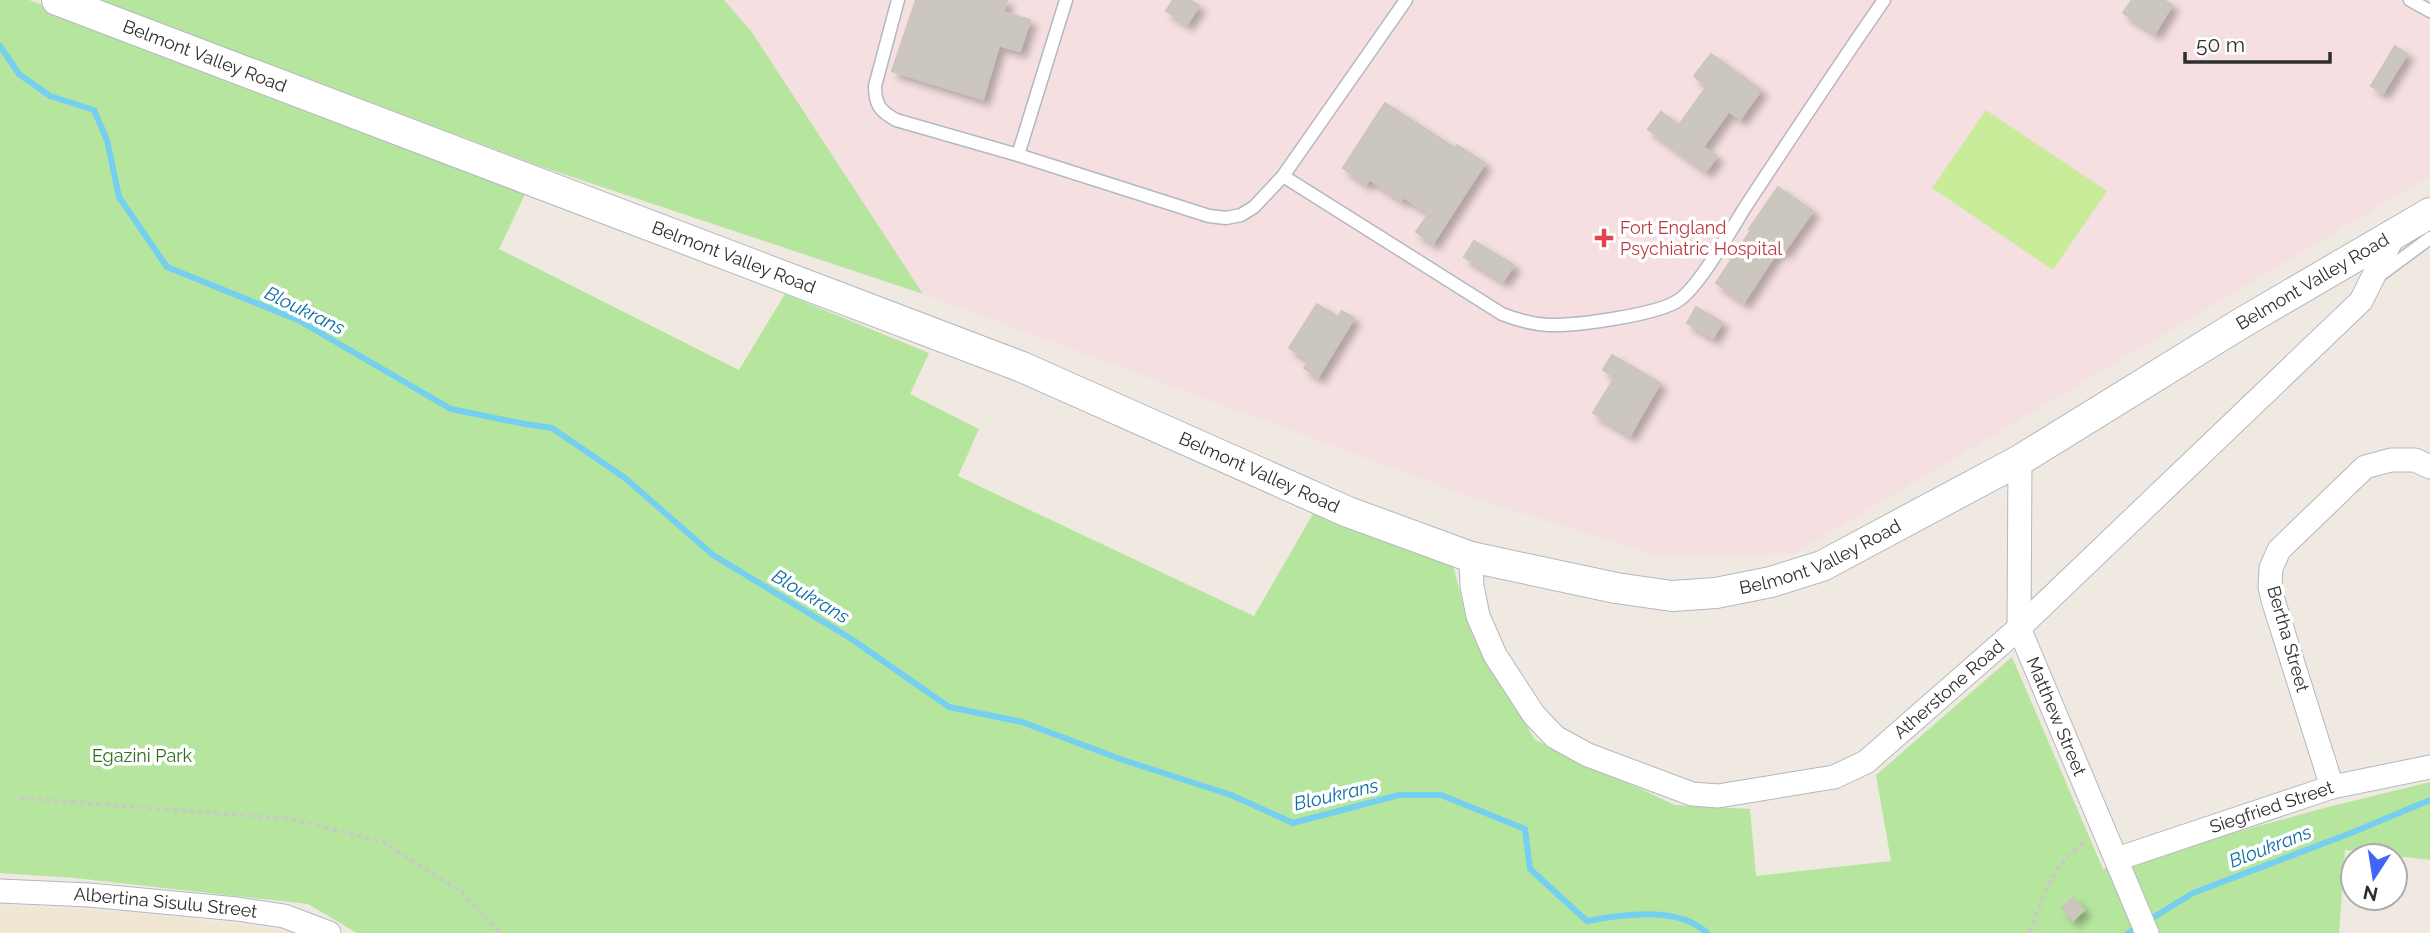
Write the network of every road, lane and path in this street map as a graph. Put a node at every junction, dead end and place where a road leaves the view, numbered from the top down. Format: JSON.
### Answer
{"nodes":[{"id":1,"x":57,"y":0,"type":"edge"},
{"id":2,"x":898,"y":0,"type":"edge"},
{"id":3,"x":1066,"y":0,"type":"edge"},
{"id":4,"x":1406,"y":0,"type":"edge"},
{"id":5,"x":1884,"y":0,"type":"edge"},
{"id":6,"x":2410,"y":0,"type":"edge"},
{"id":7,"x":2430,"y":11,"type":"edge"},
{"id":8,"x":1018,"y":155,"type":"junction"},
{"id":9,"x":1283,"y":176,"type":"junction"},
{"id":10,"x":2430,"y":213,"type":"edge"},
{"id":11,"x":2395,"y":233,"type":"junction"},
{"id":12,"x":2430,"y":238,"type":"edge"},
{"id":13,"x":2371,"y":282,"type":"junction"},
{"id":14,"x":2020,"y":460,"type":"junction"},
{"id":15,"x":2430,"y":467,"type":"edge"},
{"id":16,"x":1471,"y":557,"type":"junction"},
{"id":17,"x":2019,"y":628,"type":"junction"},
{"id":18,"x":2430,"y":767,"type":"edge"},
{"id":19,"x":2332,"y":788,"type":"junction"},
{"id":20,"x":20,"y":797,"type":"dead end"},
{"id":21,"x":2104,"y":828,"type":"junction"},
{"id":22,"x":2118,"y":859,"type":"junction"},
{"id":23,"x":0,"y":891,"type":"edge"},
{"id":24,"x":2144,"y":927,"type":"edge"},
{"id":25,"x":329,"y":933,"type":"edge"},
{"id":26,"x":500,"y":933,"type":"edge"},
{"id":27,"x":2030,"y":933,"type":"edge"}],
"edges":[{"from":1,"to":16,"type":"street","name":"Belmont Valley Road"},
{"from":2,"to":8,"type":"lane"},
{"from":3,"to":8,"type":"lane"},
{"from":4,"to":9,"type":"lane"},
{"from":5,"to":9,"type":"lane"},
{"from":6,"to":7,"type":"lane"},
{"from":8,"to":9,"type":"lane"},
{"from":10,"to":11,"type":"street","name":"Belmont Valley Road"},
{"from":11,"to":13,"type":"street","name":"Atherstone Road"},
{"from":11,"to":14,"type":"street","name":"Belmont Valley Road"},
{"from":12,"to":13,"type":"lane"},
{"from":13,"to":17,"type":"street","name":"Atherstone Road"},
{"from":14,"to":16,"type":"street","name":"Belmont Valley Road"},
{"from":14,"to":17,"type":"street","name":"Matthew Street"},
{"from":15,"to":19,"type":"street","name":"Bertha Street"},
{"from":16,"to":17,"type":"street","name":"Atherstone Road"},
{"from":17,"to":21,"type":"street","name":"Matthew Street"},
{"from":18,"to":19,"type":"street","name":"Siegfried Street"},
{"from":19,"to":22,"type":"street","name":"Siegfried Street"},
{"from":20,"to":26,"type":"path"},
{"from":21,"to":22,"type":"street","name":"Matthew Street"},
{"from":21,"to":27,"type":"path"},
{"from":22,"to":24,"type":"street","name":"Matthew Street"},
{"from":23,"to":25,"type":"street","name":"Albertina Sisulu Street"}]}
